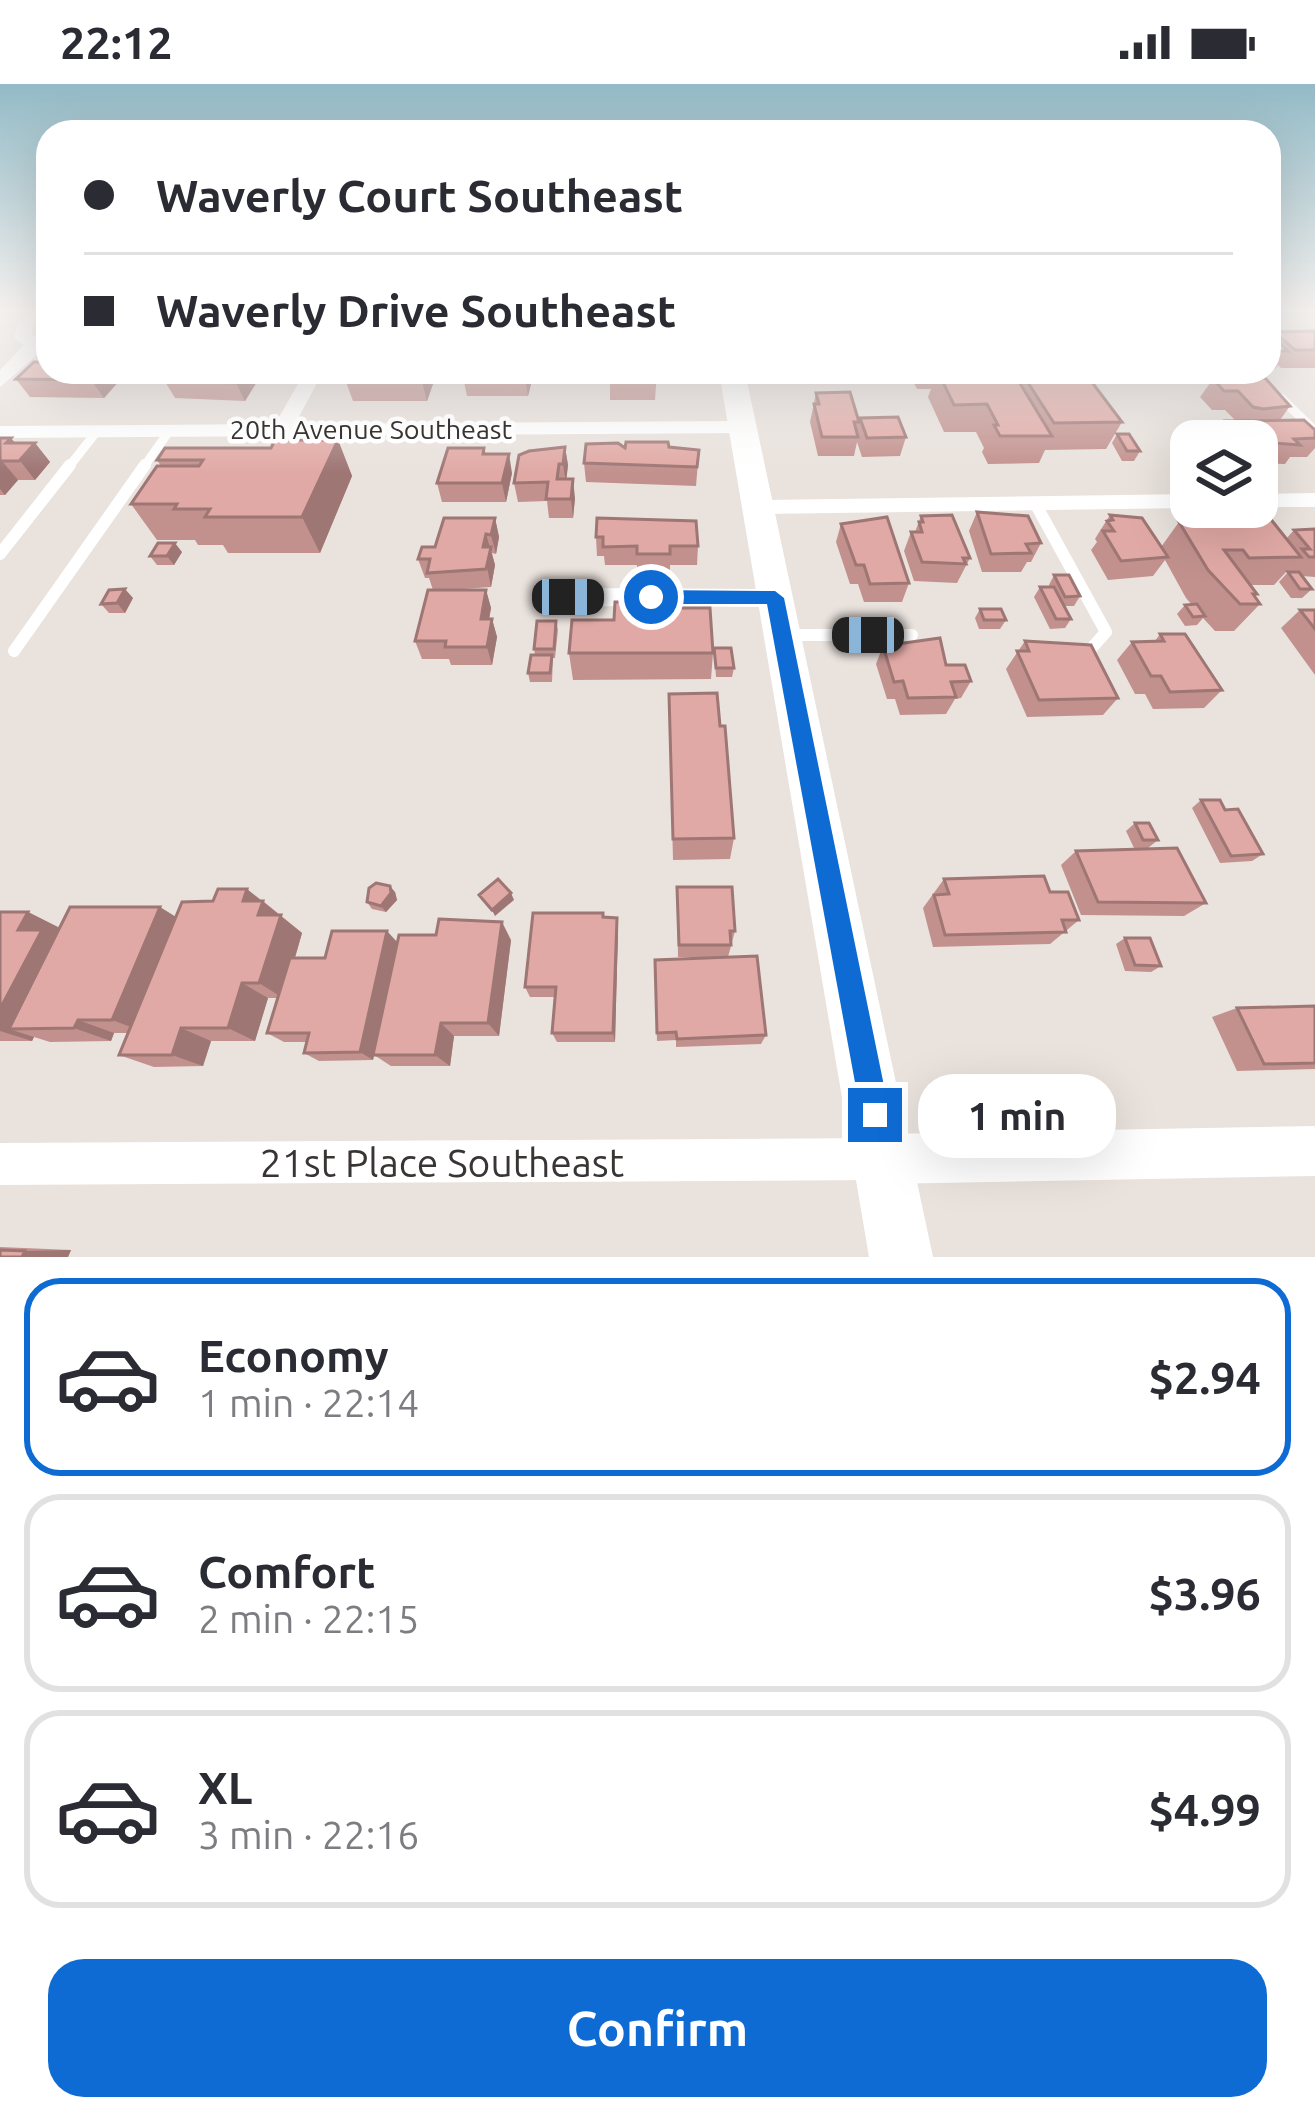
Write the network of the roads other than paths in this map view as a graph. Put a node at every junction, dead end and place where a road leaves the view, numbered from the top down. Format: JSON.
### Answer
{"nodes":[{"id":1,"x":307,"y":384,"type":"edge"},
{"id":2,"x":734,"y":384,"type":"edge"},
{"id":3,"x":1281,"y":398,"type":"edge"},
{"id":4,"x":742,"y":427,"type":"junction"},
{"id":5,"x":282,"y":429,"type":"junction"},
{"id":6,"x":170,"y":430,"type":"junction"},
{"id":7,"x":97,"y":431,"type":"junction"},
{"id":8,"x":1315,"y":431,"type":"edge"},
{"id":9,"x":0,"y":433,"type":"edge"},
{"id":10,"x":1315,"y":500,"type":"edge"},
{"id":11,"x":1278,"y":501,"type":"edge"},
{"id":12,"x":1170,"y":502,"type":"edge"},
{"id":13,"x":1035,"y":503,"type":"junction"},
{"id":14,"x":756,"y":507,"type":"junction"},
{"id":15,"x":0,"y":554,"type":"edge"},
{"id":16,"x":568,"y":597,"type":"dead end"},
{"id":17,"x":778,"y":616,"type":"junction"},
{"id":18,"x":912,"y":635,"type":"dead end"},
{"id":19,"x":1069,"y":649,"type":"edge"},
{"id":20,"x":14,"y":651,"type":"dead end"},
{"id":21,"x":1315,"y":1151,"type":"edge"},
{"id":22,"x":884,"y":1160,"type":"junction"},
{"id":23,"x":0,"y":1164,"type":"edge"},
{"id":24,"x":901,"y":1257,"type":"edge"}],
"edges":[{"from":1,"to":5,"type":"street"},
{"from":2,"to":4,"type":"main road"},
{"from":3,"to":8,"type":"lane"},
{"from":4,"to":5,"type":"street","name":"20th Avenue Southeast"},
{"from":4,"to":14,"type":"main road"},
{"from":5,"to":6,"type":"street","name":"20th Avenue Southeast"},
{"from":6,"to":7,"type":"street","name":"20th Avenue Southeast"},
{"from":6,"to":20,"type":"lane"},
{"from":7,"to":9,"type":"street","name":"20th Avenue Southeast"},
{"from":7,"to":15,"type":"lane"},
{"from":10,"to":11,"type":"street"},
{"from":12,"to":13,"type":"street"},
{"from":13,"to":14,"type":"street"},
{"from":13,"to":19,"type":"lane"},
{"from":14,"to":17,"type":"main road"},
{"from":16,"to":17,"type":"street"},
{"from":17,"to":18,"type":"lane"},
{"from":17,"to":22,"type":"main road"},
{"from":21,"to":22,"type":"street"},
{"from":22,"to":23,"type":"street","name":"21st Place Southeast"},
{"from":22,"to":24,"type":"main road"}]}
